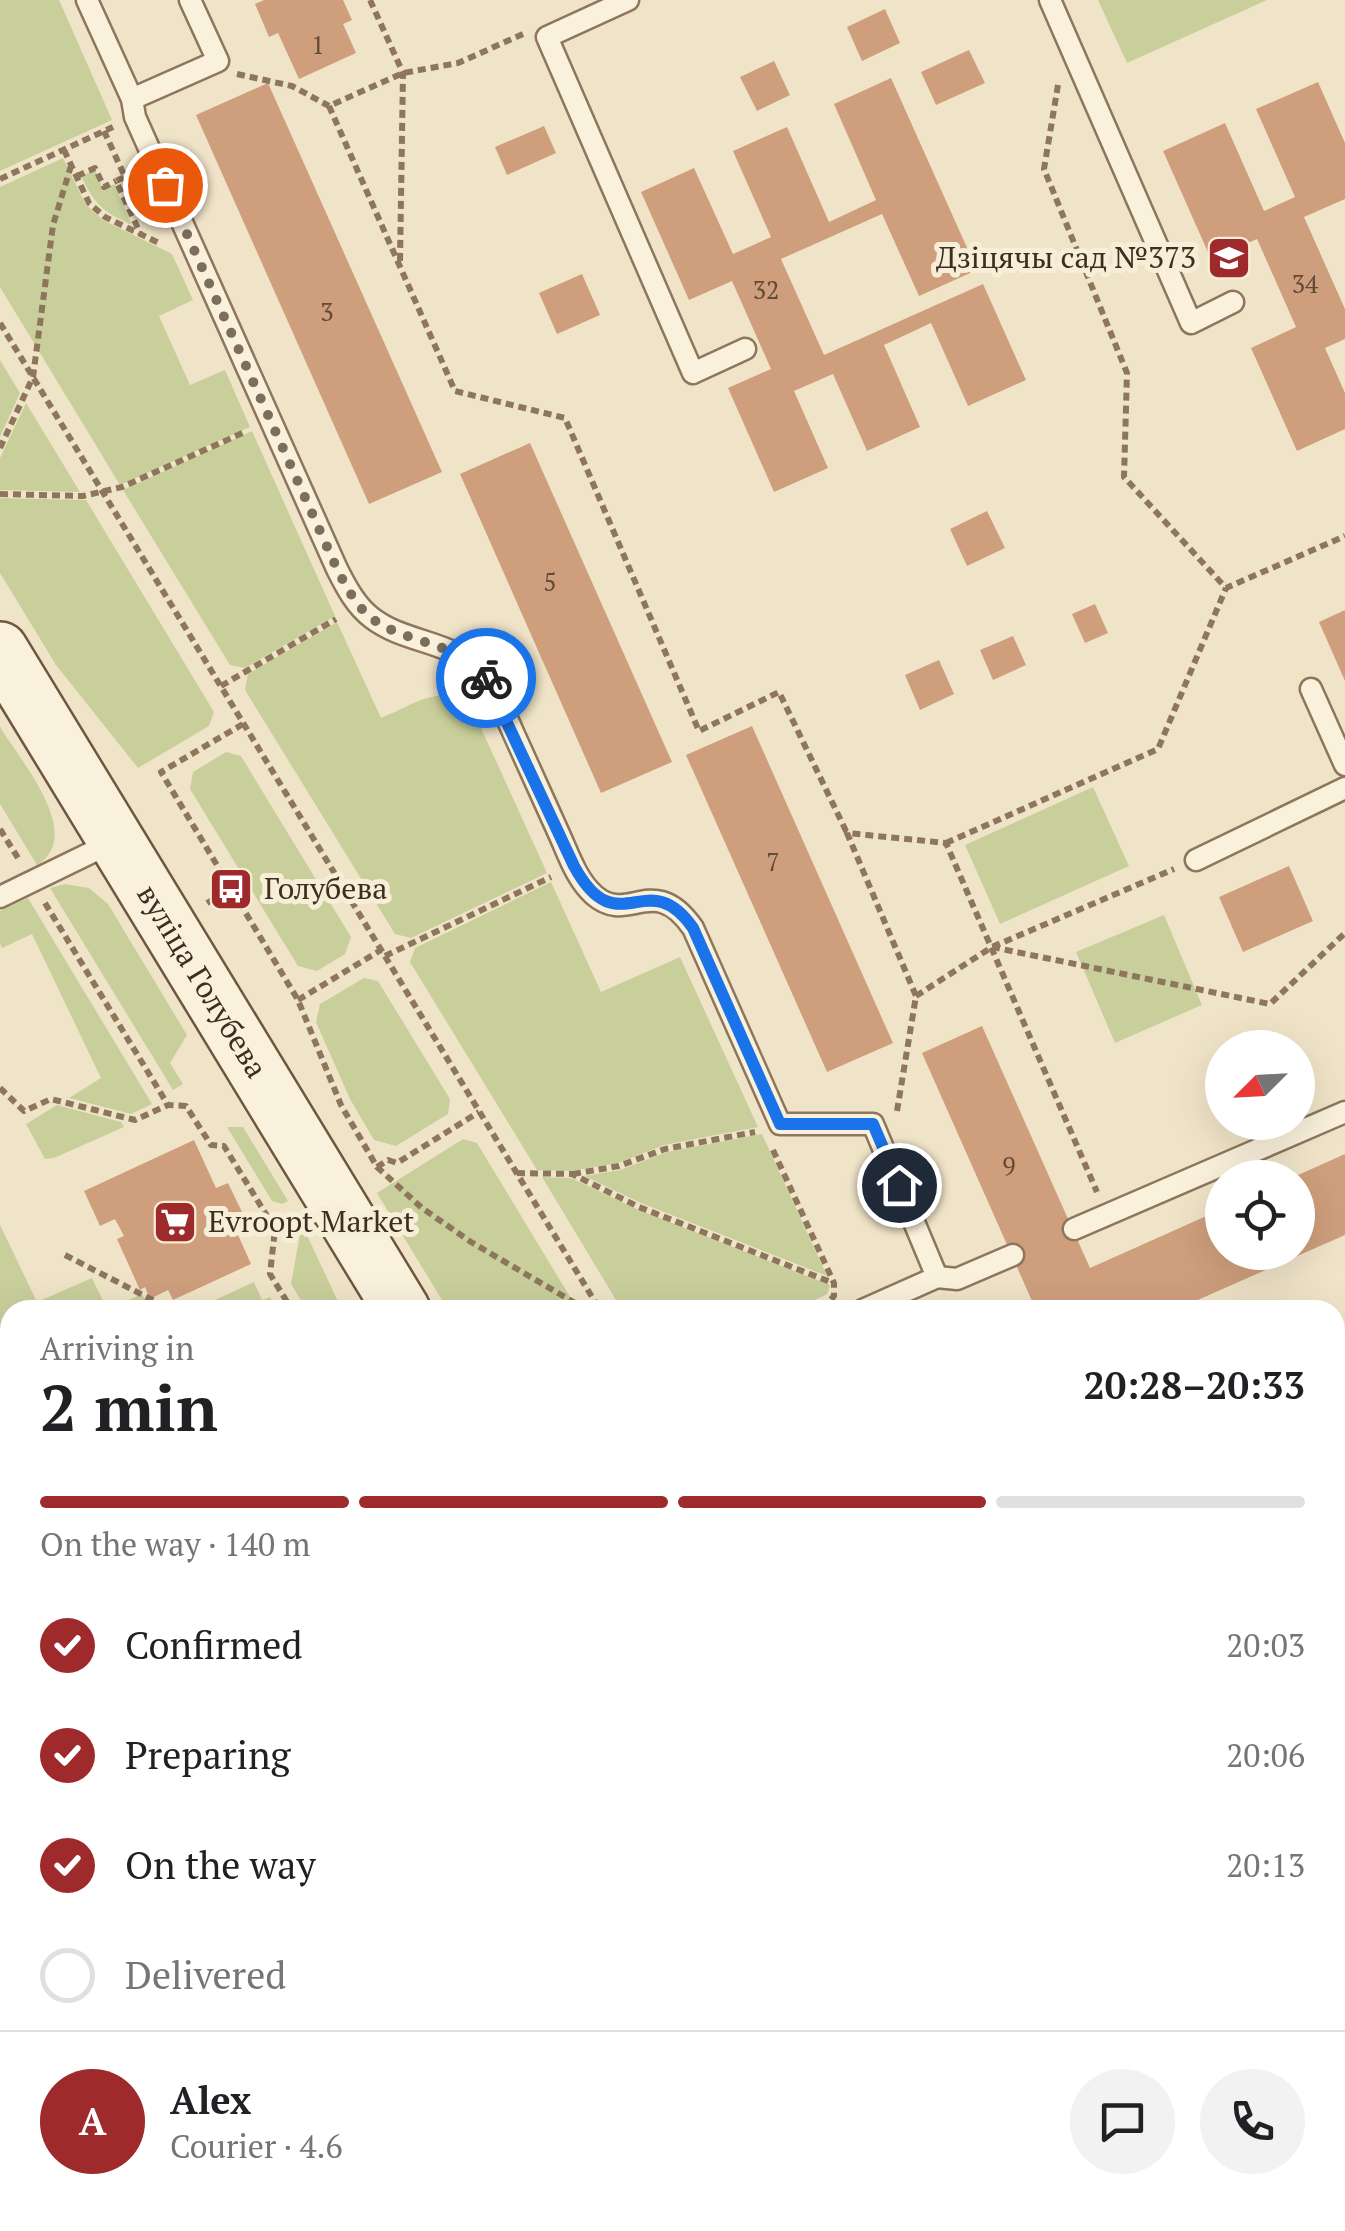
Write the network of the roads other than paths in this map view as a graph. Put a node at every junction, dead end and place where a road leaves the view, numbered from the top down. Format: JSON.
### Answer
{"nodes":[{"id":1,"x":87,"y":0,"type":"edge"},
{"id":2,"x":190,"y":0,"type":"edge"},
{"id":3,"x":628,"y":0,"type":"edge"},
{"id":4,"x":1050,"y":0,"type":"edge"},
{"id":5,"x":133,"y":108,"type":"junction"},
{"id":6,"x":1233,"y":302,"type":"dead end"},
{"id":7,"x":745,"y":349,"type":"dead end"},
{"id":8,"x":0,"y":650,"type":"edge"},
{"id":9,"x":1312,"y":688,"type":"dead end"},
{"id":10,"x":1345,"y":765,"type":"edge"},
{"id":11,"x":1345,"y":788,"type":"edge"},
{"id":12,"x":116,"y":840,"type":"junction"},
{"id":13,"x":1196,"y":860,"type":"road end"},
{"id":14,"x":0,"y":897,"type":"edge"},
{"id":15,"x":1345,"y":1112,"type":"edge"},
{"id":16,"x":1074,"y":1230,"type":"dead end"},
{"id":17,"x":1012,"y":1256,"type":"dead end"},
{"id":18,"x":937,"y":1277,"type":"junction"},
{"id":19,"x":396,"y":1300,"type":"edge"},
{"id":20,"x":885,"y":1300,"type":"edge"}],
"edges":[{"from":1,"to":5,"type":"lane"},
{"from":2,"to":5,"type":"lane"},
{"from":3,"to":7,"type":"lane"},
{"from":4,"to":6,"type":"lane"},
{"from":5,"to":18,"type":"lane"},
{"from":8,"to":12,"type":"main road","name":"вуліца Голубева"},
{"from":9,"to":10,"type":"lane"},
{"from":11,"to":13,"type":"lane"},
{"from":12,"to":14,"type":"lane"},
{"from":12,"to":19,"type":"main road","name":"вуліца Голубева"},
{"from":15,"to":16,"type":"lane"},
{"from":17,"to":18,"type":"lane"},
{"from":18,"to":20,"type":"lane"}]}
